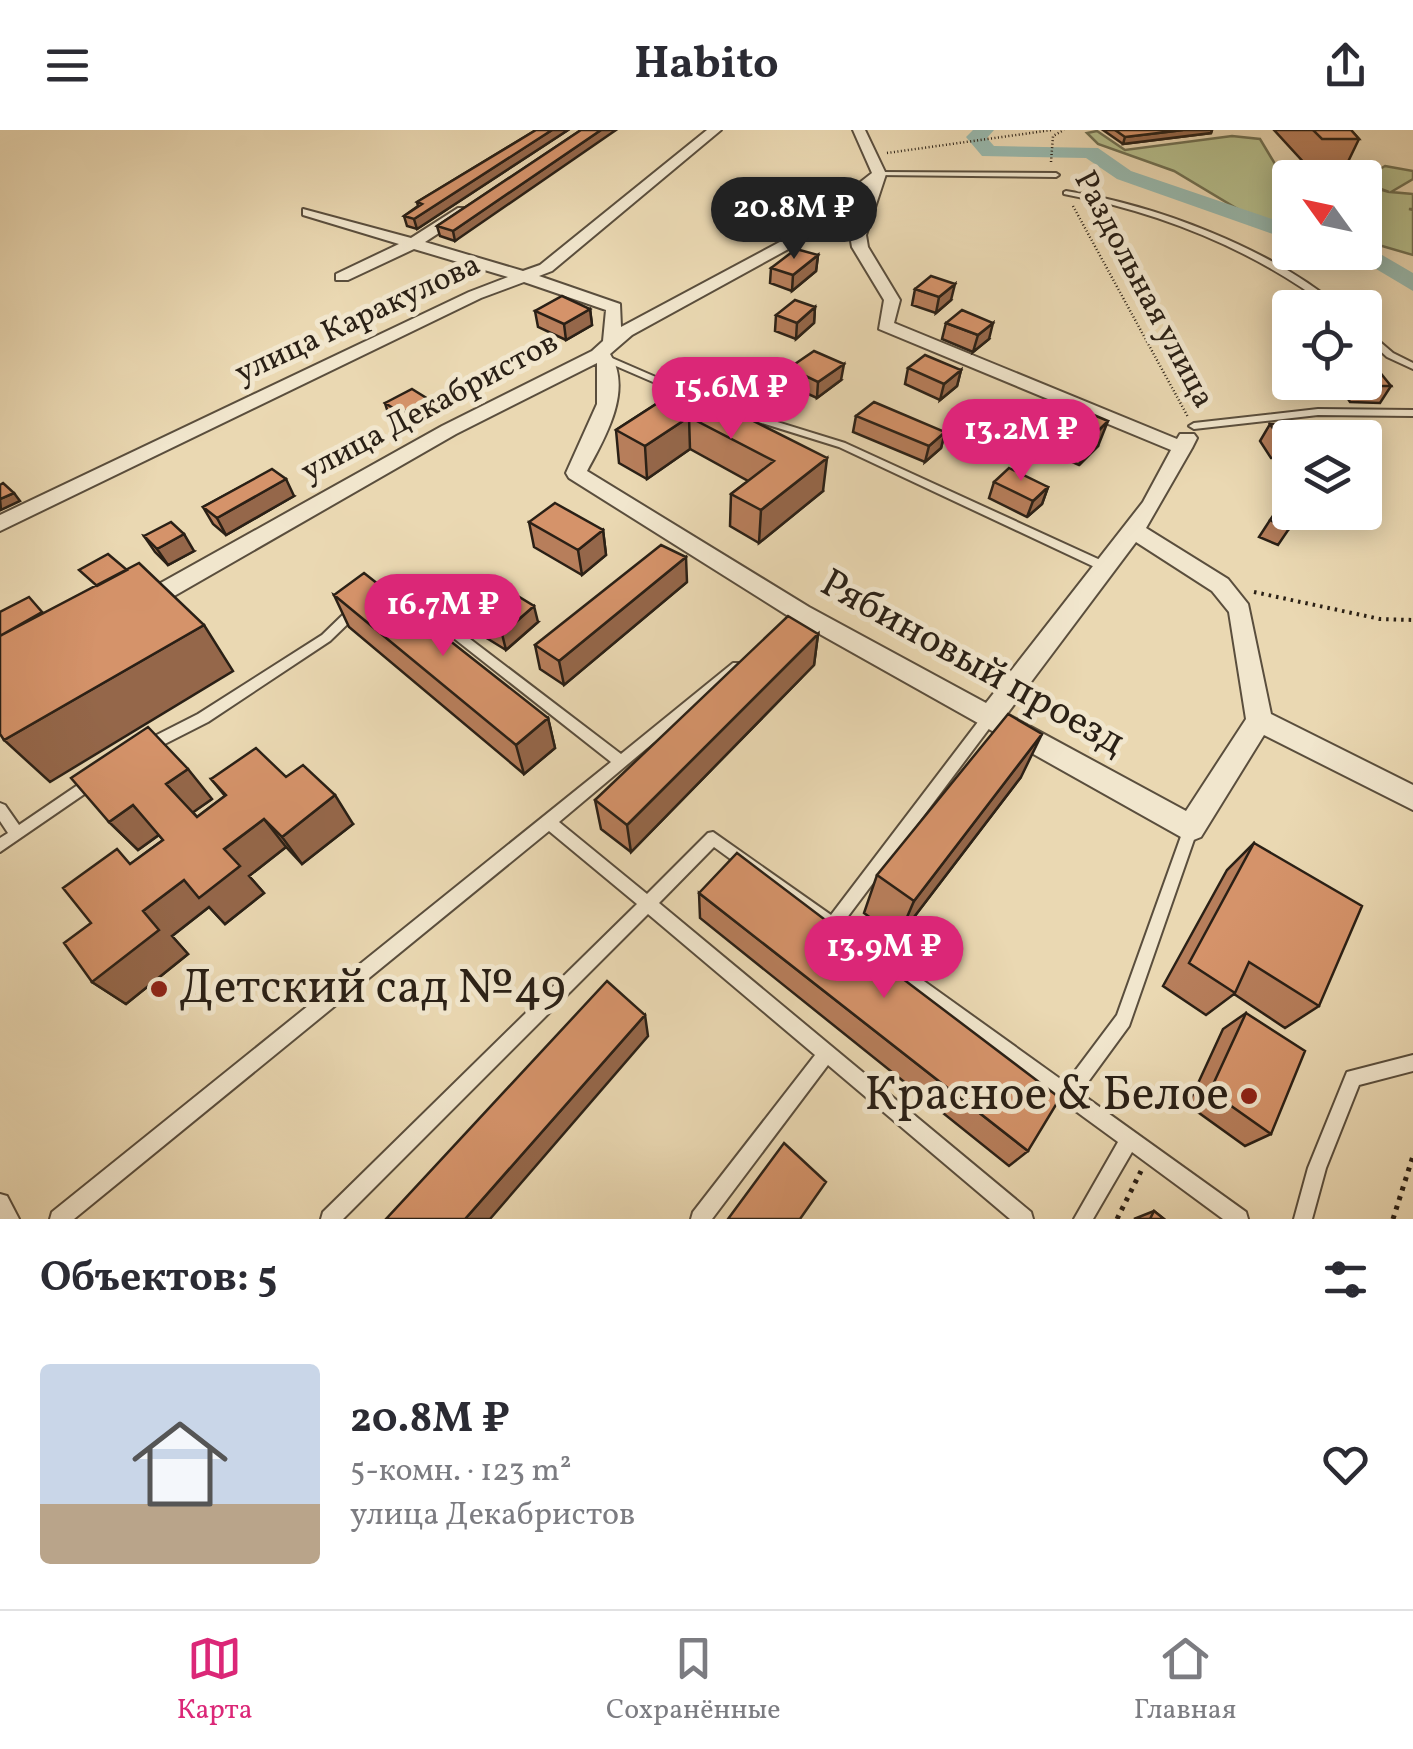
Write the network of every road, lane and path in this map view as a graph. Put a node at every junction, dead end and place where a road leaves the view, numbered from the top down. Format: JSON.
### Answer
{"nodes":[{"id":1,"x":715,"y":130,"type":"edge"},
{"id":2,"x":859,"y":130,"type":"edge"},
{"id":3,"x":1052,"y":130,"type":"edge"},
{"id":4,"x":1064,"y":130,"type":"edge"},
{"id":5,"x":884,"y":153,"type":"dead end"},
{"id":6,"x":879,"y":174,"type":"junction"},
{"id":7,"x":1056,"y":175,"type":"joint"},
{"id":8,"x":1066,"y":193,"type":"joint"},
{"id":9,"x":471,"y":206,"type":"edge"},
{"id":10,"x":308,"y":212,"type":"dead end"},
{"id":11,"x":412,"y":243,"type":"junction"},
{"id":12,"x":342,"y":277,"type":"dead end"},
{"id":13,"x":524,"y":277,"type":"junction"},
{"id":14,"x":1308,"y":290,"type":"edge"},
{"id":15,"x":1382,"y":347,"type":"edge"},
{"id":16,"x":605,"y":352,"type":"junction"},
{"id":17,"x":1413,"y":366,"type":"edge"},
{"id":18,"x":1413,"y":413,"type":"edge"},
{"id":19,"x":1188,"y":438,"type":"junction"},
{"id":20,"x":0,"y":524,"type":"edge"},
{"id":21,"x":1133,"y":530,"type":"junction"},
{"id":22,"x":1105,"y":567,"type":"junction"},
{"id":23,"x":1220,"y":584,"type":"junction"},
{"id":24,"x":118,"y":617,"type":"edge"},
{"id":25,"x":1413,"y":620,"type":"edge"},
{"id":26,"x":756,"y":650,"type":"edge"},
{"id":27,"x":988,"y":718,"type":"junction"},
{"id":28,"x":1259,"y":720,"type":"junction"},
{"id":29,"x":129,"y":758,"type":"edge"},
{"id":30,"x":621,"y":762,"type":"junction"},
{"id":31,"x":114,"y":768,"type":"edge"},
{"id":32,"x":1413,"y":798,"type":"edge"},
{"id":33,"x":0,"y":809,"type":"edge"},
{"id":34,"x":549,"y":822,"type":"junction"},
{"id":35,"x":1191,"y":828,"type":"junction"},
{"id":36,"x":16,"y":833,"type":"junction"},
{"id":37,"x":0,"y":846,"type":"edge"},
{"id":38,"x":648,"y":904,"type":"junction"},
{"id":39,"x":834,"y":923,"type":"junction"},
{"id":40,"x":826,"y":1054,"type":"junction"},
{"id":41,"x":1413,"y":1063,"type":"edge"},
{"id":42,"x":1070,"y":1093,"type":"junction"},
{"id":43,"x":1130,"y":1138,"type":"junction"},
{"id":44,"x":1149,"y":1153,"type":"junction"},
{"id":45,"x":1413,"y":1156,"type":"edge"},
{"id":46,"x":0,"y":1203,"type":"edge"},
{"id":47,"x":10,"y":1219,"type":"edge"},
{"id":48,"x":59,"y":1219,"type":"edge"},
{"id":49,"x":330,"y":1219,"type":"edge"},
{"id":50,"x":700,"y":1219,"type":"edge"},
{"id":51,"x":1024,"y":1219,"type":"edge"},
{"id":52,"x":1083,"y":1219,"type":"edge"},
{"id":53,"x":1118,"y":1219,"type":"edge"},
{"id":54,"x":1239,"y":1219,"type":"edge"},
{"id":55,"x":1303,"y":1219,"type":"edge"},
{"id":56,"x":1392,"y":1219,"type":"edge"}],
"edges":[{"from":1,"to":13,"type":"street","name":"улица Каракулова"},
{"from":2,"to":6,"type":"street"},
{"from":3,"to":5,"type":"path"},
{"from":4,"to":7,"type":"path","name":"Раздольная улица"},
{"from":6,"to":7,"type":"lane"},
{"from":6,"to":16,"type":"street","name":"улица Декабристов"},
{"from":6,"to":19,"type":"street"},
{"from":8,"to":14,"type":"lane"},
{"from":8,"to":19,"type":"path","name":"Раздольная улица"},
{"from":9,"to":11,"type":"street"},
{"from":10,"to":11,"type":"street","name":"Рябиновый проезд"},
{"from":11,"to":12,"type":"street"},
{"from":11,"to":13,"type":"street","name":"Рябиновый проезд"},
{"from":13,"to":16,"type":"street","name":"Рябиновый проезд"},
{"from":13,"to":20,"type":"street","name":"улица Каракулова"},
{"from":15,"to":17,"type":"lane"},
{"from":16,"to":22,"type":"lane"},
{"from":16,"to":24,"type":"street","name":"улица Декабристов"},
{"from":16,"to":27,"type":"street","name":"Рябиновый проезд"},
{"from":18,"to":19,"type":"lane"},
{"from":19,"to":21,"type":"street"},
{"from":21,"to":22,"type":"street"},
{"from":21,"to":23,"type":"street"},
{"from":22,"to":27,"type":"street"},
{"from":23,"to":25,"type":"path"},
{"from":23,"to":28,"type":"street"},
{"from":26,"to":30,"type":"lane"},
{"from":27,"to":35,"type":"street","name":"Рябиновый проезд"},
{"from":27,"to":39,"type":"lane"},
{"from":28,"to":32,"type":"street"},
{"from":28,"to":35,"type":"street"},
{"from":29,"to":30,"type":"lane"},
{"from":30,"to":34,"type":"lane"},
{"from":31,"to":36,"type":"lane"},
{"from":33,"to":36,"type":"lane"},
{"from":34,"to":38,"type":"lane"},
{"from":34,"to":48,"type":"lane"},
{"from":35,"to":42,"type":"lane"},
{"from":36,"to":37,"type":"lane"},
{"from":38,"to":39,"type":"lane"},
{"from":38,"to":40,"type":"lane"},
{"from":38,"to":49,"type":"lane"},
{"from":39,"to":42,"type":"lane"},
{"from":40,"to":50,"type":"lane"},
{"from":40,"to":51,"type":"lane"},
{"from":41,"to":55,"type":"lane"},
{"from":42,"to":43,"type":"lane"},
{"from":43,"to":44,"type":"lane"},
{"from":43,"to":52,"type":"lane"},
{"from":44,"to":53,"type":"path"},
{"from":44,"to":54,"type":"lane"},
{"from":45,"to":56,"type":"path"},
{"from":46,"to":47,"type":"lane"}]}
